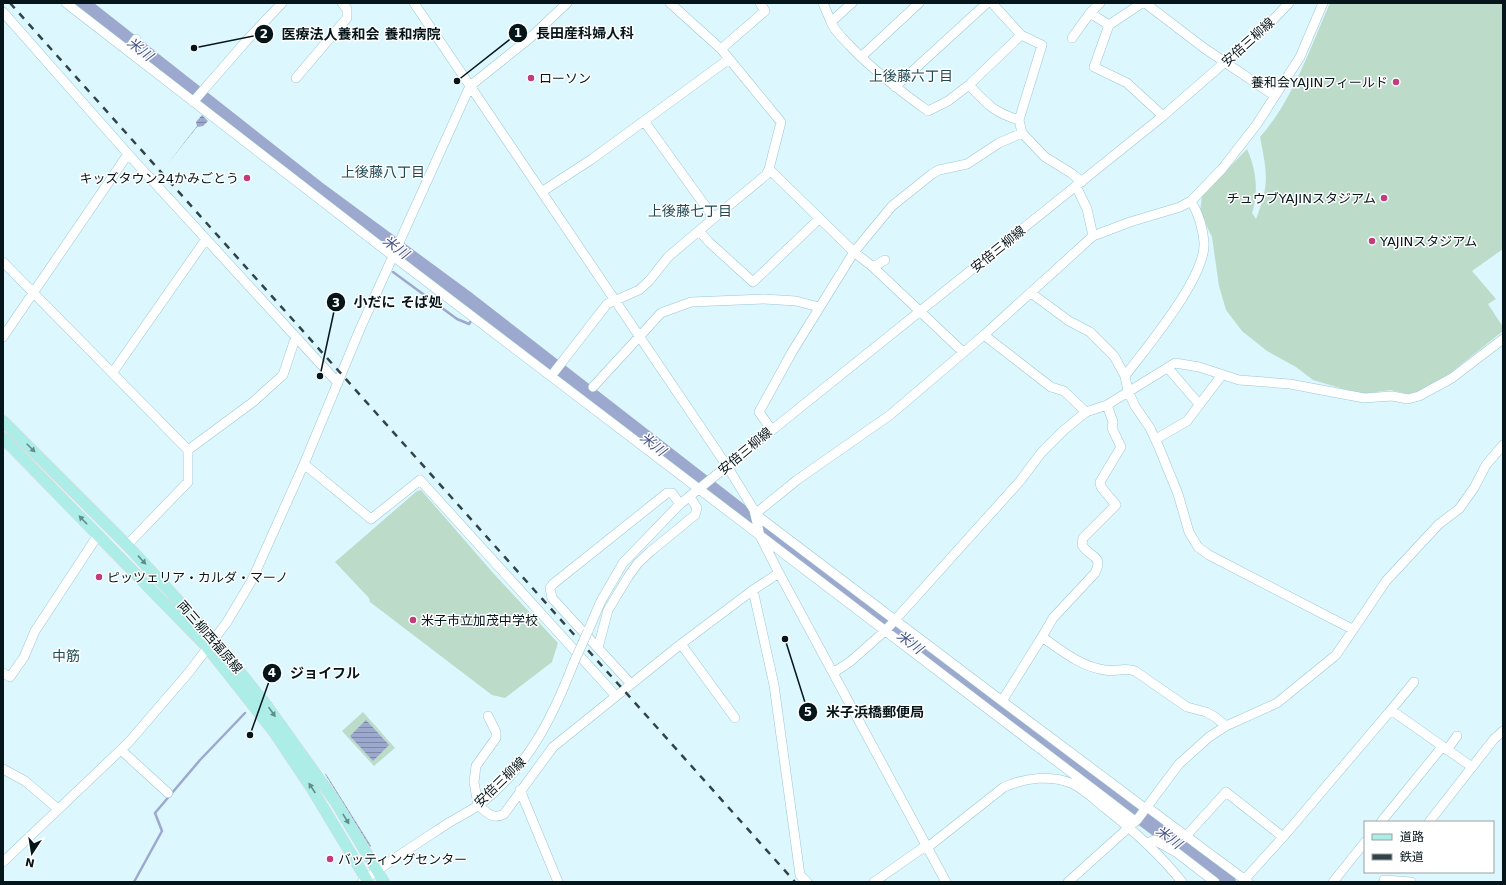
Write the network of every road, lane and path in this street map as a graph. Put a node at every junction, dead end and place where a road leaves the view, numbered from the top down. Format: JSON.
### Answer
{"nodes":[{"id":1,"x":66,"y":3,"type":"edge"},
{"id":2,"x":282,"y":3,"type":"edge"},
{"id":3,"x":342,"y":3,"type":"edge"},
{"id":4,"x":414,"y":3,"type":"edge"},
{"id":5,"x":567,"y":3,"type":"edge"},
{"id":6,"x":760,"y":3,"type":"edge"},
{"id":7,"x":822,"y":3,"type":"edge"},
{"id":8,"x":852,"y":3,"type":"edge"},
{"id":9,"x":919,"y":3,"type":"edge"},
{"id":10,"x":987,"y":3,"type":"edge"},
{"id":11,"x":992,"y":3,"type":"edge"},
{"id":12,"x":1100,"y":3,"type":"edge"},
{"id":13,"x":1144,"y":3,"type":"edge"},
{"id":14,"x":1289,"y":3,"type":"edge"},
{"id":15,"x":1323,"y":3,"type":"edge"},
{"id":16,"x":674,"y":4,"type":"edge"},
{"id":17,"x":3,"y":12,"type":"edge"},
{"id":18,"x":1090,"y":13,"type":"junction"},
{"id":19,"x":831,"y":22,"type":"junction"},
{"id":20,"x":1110,"y":25,"type":"junction"},
{"id":21,"x":1021,"y":35,"type":"junction"},
{"id":22,"x":1072,"y":38,"type":"dead end"},
{"id":23,"x":136,"y":39,"type":"dead end"},
{"id":24,"x":129,"y":49,"type":"junction"},
{"id":25,"x":721,"y":49,"type":"junction"},
{"id":26,"x":861,"y":57,"type":"junction"},
{"id":27,"x":729,"y":59,"type":"junction"},
{"id":28,"x":1226,"y":62,"type":"junction"},
{"id":29,"x":296,"y":78,"type":"dead end"},
{"id":30,"x":969,"y":85,"type":"junction"},
{"id":31,"x":470,"y":86,"type":"junction"},
{"id":32,"x":895,"y":87,"type":"junction"},
{"id":33,"x":1275,"y":96,"type":"junction"},
{"id":34,"x":194,"y":101,"type":"junction"},
{"id":35,"x":1163,"y":116,"type":"junction"},
{"id":36,"x":1019,"y":120,"type":"junction"},
{"id":37,"x":644,"y":121,"type":"junction"},
{"id":38,"x":1022,"y":133,"type":"junction"},
{"id":39,"x":128,"y":154,"type":"junction"},
{"id":40,"x":769,"y":169,"type":"junction"},
{"id":41,"x":1079,"y":184,"type":"junction"},
{"id":42,"x":543,"y":191,"type":"junction"},
{"id":43,"x":1191,"y":202,"type":"junction"},
{"id":44,"x":714,"y":218,"type":"junction"},
{"id":45,"x":819,"y":219,"type":"junction"},
{"id":46,"x":700,"y":232,"type":"junction"},
{"id":47,"x":1093,"y":236,"type":"junction"},
{"id":48,"x":206,"y":239,"type":"junction"},
{"id":49,"x":854,"y":252,"type":"junction"},
{"id":50,"x":394,"y":255,"type":"junction"},
{"id":51,"x":885,"y":260,"type":"dead end"},
{"id":52,"x":3,"y":262,"type":"edge"},
{"id":53,"x":873,"y":267,"type":"junction"},
{"id":54,"x":34,"y":293,"type":"junction"},
{"id":55,"x":1031,"y":293,"type":"junction"},
{"id":56,"x":616,"y":301,"type":"junction"},
{"id":57,"x":819,"y":307,"type":"junction"},
{"id":58,"x":919,"y":312,"type":"junction"},
{"id":59,"x":984,"y":335,"type":"junction"},
{"id":60,"x":3,"y":337,"type":"edge"},
{"id":61,"x":640,"y":337,"type":"junction"},
{"id":62,"x":298,"y":338,"type":"junction"},
{"id":63,"x":1503,"y":339,"type":"edge"},
{"id":64,"x":963,"y":352,"type":"junction"},
{"id":65,"x":1168,"y":368,"type":"junction"},
{"id":66,"x":555,"y":371,"type":"junction"},
{"id":67,"x":113,"y":372,"type":"junction"},
{"id":68,"x":1222,"y":375,"type":"junction"},
{"id":69,"x":1125,"y":376,"type":"junction"},
{"id":70,"x":338,"y":383,"type":"junction"},
{"id":71,"x":593,"y":387,"type":"dead end"},
{"id":72,"x":1128,"y":391,"type":"junction"},
{"id":73,"x":1199,"y":404,"type":"junction"},
{"id":74,"x":1107,"y":405,"type":"junction"},
{"id":75,"x":1086,"y":412,"type":"junction"},
{"id":76,"x":3,"y":421,"type":"edge"},
{"id":77,"x":771,"y":429,"type":"junction"},
{"id":78,"x":3,"y":438,"type":"edge"},
{"id":79,"x":1156,"y":439,"type":"junction"},
{"id":80,"x":1502,"y":447,"type":"edge"},
{"id":81,"x":188,"y":450,"type":"junction"},
{"id":82,"x":304,"y":464,"type":"junction"},
{"id":83,"x":727,"y":466,"type":"junction"},
{"id":84,"x":701,"y":489,"type":"junction"},
{"id":85,"x":690,"y":497,"type":"junction"},
{"id":86,"x":680,"y":504,"type":"junction"},
{"id":87,"x":756,"y":516,"type":"junction"},
{"id":88,"x":98,"y":535,"type":"junction"},
{"id":89,"x":760,"y":535,"type":"junction"},
{"id":90,"x":127,"y":545,"type":"junction"},
{"id":91,"x":779,"y":573,"type":"junction"},
{"id":92,"x":753,"y":590,"type":"junction"},
{"id":93,"x":894,"y":620,"type":"junction"},
{"id":94,"x":1352,"y":629,"type":"junction"},
{"id":95,"x":885,"y":631,"type":"junction"},
{"id":96,"x":1042,"y":637,"type":"junction"},
{"id":97,"x":211,"y":643,"type":"junction"},
{"id":98,"x":681,"y":644,"type":"junction"},
{"id":99,"x":598,"y":648,"type":"junction"},
{"id":100,"x":3,"y":673,"type":"edge"},
{"id":101,"x":833,"y":673,"type":"junction"},
{"id":102,"x":1414,"y":682,"type":"dead end"},
{"id":103,"x":631,"y":684,"type":"junction"},
{"id":104,"x":616,"y":696,"type":"junction"},
{"id":105,"x":1002,"y":701,"type":"junction"},
{"id":106,"x":1391,"y":710,"type":"junction"},
{"id":107,"x":488,"y":716,"type":"dead end"},
{"id":108,"x":735,"y":718,"type":"dead end"},
{"id":109,"x":1226,"y":726,"type":"junction"},
{"id":110,"x":1503,"y":731,"type":"edge"},
{"id":111,"x":1457,"y":736,"type":"dead end"},
{"id":112,"x":1444,"y":748,"type":"junction"},
{"id":113,"x":121,"y":750,"type":"junction"},
{"id":114,"x":1472,"y":767,"type":"junction"},
{"id":115,"x":3,"y":769,"type":"edge"},
{"id":116,"x":520,"y":790,"type":"junction"},
{"id":117,"x":168,"y":793,"type":"dead end"},
{"id":118,"x":478,"y":805,"type":"junction"},
{"id":119,"x":58,"y":809,"type":"junction"},
{"id":120,"x":1145,"y":809,"type":"junction"},
{"id":121,"x":1382,"y":821,"type":"edge"},
{"id":122,"x":1430,"y":821,"type":"edge"},
{"id":123,"x":1134,"y":822,"type":"junction"},
{"id":124,"x":1186,"y":836,"type":"junction"},
{"id":125,"x":1283,"y":837,"type":"junction"},
{"id":126,"x":1148,"y":843,"type":"junction"},
{"id":127,"x":1364,"y":843,"type":"edge"},
{"id":128,"x":928,"y":846,"type":"junction"},
{"id":129,"x":5,"y":857,"type":"edge"},
{"id":130,"x":378,"y":870,"type":"junction"},
{"id":131,"x":1389,"y":873,"type":"edge"},
{"id":132,"x":365,"y":881,"type":"edge"},
{"id":133,"x":1246,"y":881,"type":"edge"},
{"id":134,"x":1383,"y":881,"type":"edge"},
{"id":135,"x":384,"y":882,"type":"edge"},
{"id":136,"x":558,"y":882,"type":"edge"},
{"id":137,"x":807,"y":882,"type":"edge"},
{"id":138,"x":874,"y":882,"type":"edge"},
{"id":139,"x":946,"y":882,"type":"edge"},
{"id":140,"x":1068,"y":882,"type":"edge"},
{"id":141,"x":1182,"y":882,"type":"edge"},
{"id":142,"x":1215,"y":882,"type":"edge"},
{"id":143,"x":1333,"y":882,"type":"edge"},
{"id":144,"x":1411,"y":882,"type":"edge"}],
"edges":[{"from":1,"to":24,"type":"street"},
{"from":2,"to":34,"type":"street"},
{"from":3,"to":29,"type":"street"},
{"from":4,"to":31,"type":"street"},
{"from":5,"to":31,"type":"street"},
{"from":6,"to":25,"type":"street"},
{"from":7,"to":19,"type":"street"},
{"from":8,"to":19,"type":"street"},
{"from":9,"to":26,"type":"street"},
{"from":10,"to":32,"type":"street"},
{"from":11,"to":21,"type":"street"},
{"from":12,"to":18,"type":"street"},
{"from":13,"to":20,"type":"street"},
{"from":13,"to":28,"type":"street"},
{"from":14,"to":28,"type":"street","name":"安倍三柳線"},
{"from":15,"to":33,"type":"street"},
{"from":16,"to":25,"type":"street"},
{"from":17,"to":39,"type":"street"},
{"from":18,"to":20,"type":"street"},
{"from":18,"to":22,"type":"street"},
{"from":19,"to":26,"type":"street"},
{"from":20,"to":35,"type":"street"},
{"from":21,"to":30,"type":"street"},
{"from":21,"to":36,"type":"street"},
{"from":23,"to":24,"type":"street"},
{"from":24,"to":34,"type":"street"},
{"from":25,"to":27,"type":"street"},
{"from":26,"to":32,"type":"street"},
{"from":27,"to":37,"type":"street"},
{"from":27,"to":40,"type":"street"},
{"from":28,"to":33,"type":"street"},
{"from":28,"to":35,"type":"street","name":"安倍三柳線"},
{"from":30,"to":32,"type":"street"},
{"from":30,"to":36,"type":"street"},
{"from":31,"to":42,"type":"street"},
{"from":31,"to":50,"type":"street"},
{"from":33,"to":43,"type":"street"},
{"from":34,"to":50,"type":"street"},
{"from":35,"to":41,"type":"street","name":"安倍三柳線"},
{"from":36,"to":38,"type":"street"},
{"from":37,"to":42,"type":"street"},
{"from":37,"to":44,"type":"street"},
{"from":38,"to":41,"type":"street"},
{"from":38,"to":49,"type":"street"},
{"from":39,"to":48,"type":"street"},
{"from":39,"to":54,"type":"street"},
{"from":40,"to":44,"type":"street"},
{"from":40,"to":45,"type":"street"},
{"from":41,"to":47,"type":"street"},
{"from":41,"to":58,"type":"street","name":"安倍三柳線"},
{"from":42,"to":56,"type":"street"},
{"from":43,"to":47,"type":"street"},
{"from":43,"to":69,"type":"street"},
{"from":44,"to":46,"type":"street"},
{"from":45,"to":46,"type":"street"},
{"from":45,"to":49,"type":"street"},
{"from":46,"to":56,"type":"street"},
{"from":47,"to":55,"type":"street"},
{"from":48,"to":62,"type":"street"},
{"from":48,"to":67,"type":"street"},
{"from":49,"to":53,"type":"street"},
{"from":49,"to":57,"type":"street"},
{"from":50,"to":66,"type":"street"},
{"from":50,"to":70,"type":"street"},
{"from":51,"to":53,"type":"street"},
{"from":52,"to":54,"type":"street"},
{"from":53,"to":58,"type":"street"},
{"from":54,"to":60,"type":"street"},
{"from":54,"to":67,"type":"street"},
{"from":55,"to":59,"type":"street"},
{"from":55,"to":69,"type":"street"},
{"from":56,"to":61,"type":"street"},
{"from":56,"to":66,"type":"street"},
{"from":57,"to":61,"type":"street"},
{"from":57,"to":77,"type":"street"},
{"from":58,"to":64,"type":"street"},
{"from":58,"to":77,"type":"street","name":"安倍三柳線"},
{"from":59,"to":64,"type":"street"},
{"from":59,"to":75,"type":"street"},
{"from":61,"to":71,"type":"street"},
{"from":61,"to":83,"type":"street"},
{"from":62,"to":70,"type":"street"},
{"from":62,"to":81,"type":"street"},
{"from":63,"to":68,"type":"street"},
{"from":64,"to":87,"type":"street"},
{"from":65,"to":68,"type":"street"},
{"from":65,"to":72,"type":"street"},
{"from":65,"to":73,"type":"street"},
{"from":66,"to":84,"type":"street"},
{"from":67,"to":81,"type":"street"},
{"from":68,"to":73,"type":"street"},
{"from":69,"to":72,"type":"street"},
{"from":70,"to":82,"type":"street"},
{"from":72,"to":74,"type":"street"},
{"from":72,"to":79,"type":"street"},
{"from":73,"to":79,"type":"street"},
{"from":74,"to":75,"type":"street"},
{"from":74,"to":96,"type":"street"},
{"from":75,"to":93,"type":"street"},
{"from":76,"to":90,"type":"main road","name":"両三柳西福原線","one_way":true},
{"from":77,"to":83,"type":"street","name":"安倍三柳線"},
{"from":88,"to":78,"type":"main road","name":"両三柳西福原線","one_way":true},
{"from":79,"to":94,"type":"street"},
{"from":80,"to":94,"type":"street"},
{"from":81,"to":90,"type":"street"},
{"from":82,"to":97,"type":"street"},
{"from":82,"to":104,"type":"street"},
{"from":83,"to":84,"type":"street","name":"安倍三柳線"},
{"from":83,"to":87,"type":"street"},
{"from":84,"to":85,"type":"street","name":"安倍三柳線"},
{"from":84,"to":89,"type":"street"},
{"from":85,"to":86,"type":"street","name":"安倍三柳線"},
{"from":85,"to":99,"type":"street"},
{"from":86,"to":99,"type":"street"},
{"from":86,"to":118,"type":"street","name":"安倍三柳線","bridge":true},
{"from":87,"to":89,"type":"street"},
{"from":87,"to":93,"type":"street"},
{"from":88,"to":97,"type":"main road","name":"両三柳西福原線"},
{"from":88,"to":100,"type":"street"},
{"from":89,"to":91,"type":"street"},
{"from":89,"to":95,"type":"street"},
{"from":90,"to":97,"type":"main road","name":"両三柳西福原線","one_way":true},
{"from":91,"to":92,"type":"street"},
{"from":91,"to":101,"type":"street"},
{"from":92,"to":98,"type":"street"},
{"from":92,"to":137,"type":"street"},
{"from":93,"to":95,"type":"street"},
{"from":93,"to":105,"type":"street"},
{"from":94,"to":109,"type":"street"},
{"from":95,"to":101,"type":"street"},
{"from":95,"to":123,"type":"street"},
{"from":96,"to":105,"type":"street"},
{"from":96,"to":109,"type":"street"},
{"from":97,"to":113,"type":"street"},
{"from":97,"to":130,"type":"main road","name":"両三柳西福原線","one_way":true},
{"from":132,"to":97,"type":"main road","name":"両三柳西福原線","one_way":true},
{"from":98,"to":103,"type":"street"},
{"from":98,"to":108,"type":"street"},
{"from":99,"to":103,"type":"street"},
{"from":101,"to":128,"type":"street"},
{"from":102,"to":106,"type":"street"},
{"from":103,"to":104,"type":"street"},
{"from":104,"to":116,"type":"street"},
{"from":105,"to":120,"type":"street"},
{"from":106,"to":112,"type":"street"},
{"from":106,"to":125,"type":"street"},
{"from":107,"to":118,"type":"street"},
{"from":109,"to":120,"type":"street"},
{"from":110,"to":114,"type":"street"},
{"from":111,"to":112,"type":"street"},
{"from":112,"to":114,"type":"street"},
{"from":112,"to":121,"type":"street"},
{"from":113,"to":117,"type":"street"},
{"from":113,"to":119,"type":"street"},
{"from":114,"to":122,"type":"street"},
{"from":115,"to":119,"type":"street"},
{"from":116,"to":118,"type":"street"},
{"from":116,"to":136,"type":"street"},
{"from":118,"to":130,"type":"street","name":"安倍三柳線"},
{"from":119,"to":129,"type":"street"},
{"from":120,"to":123,"type":"street"},
{"from":120,"to":124,"type":"street"},
{"from":123,"to":126,"type":"street"},
{"from":123,"to":128,"type":"street"},
{"from":123,"to":140,"type":"street"},
{"from":124,"to":125,"type":"street"},
{"from":124,"to":133,"type":"street"},
{"from":125,"to":133,"type":"street"},
{"from":126,"to":141,"type":"street"},
{"from":126,"to":142,"type":"street"},
{"from":127,"to":143,"type":"street"},
{"from":128,"to":138,"type":"street"},
{"from":128,"to":139,"type":"street"},
{"from":130,"to":132,"type":"street","name":"安倍三柳線"},
{"from":130,"to":135,"type":"main road","name":"両三柳西福原線"},
{"from":131,"to":134,"type":"street"},
{"from":134,"to":144,"type":"street"}]}
